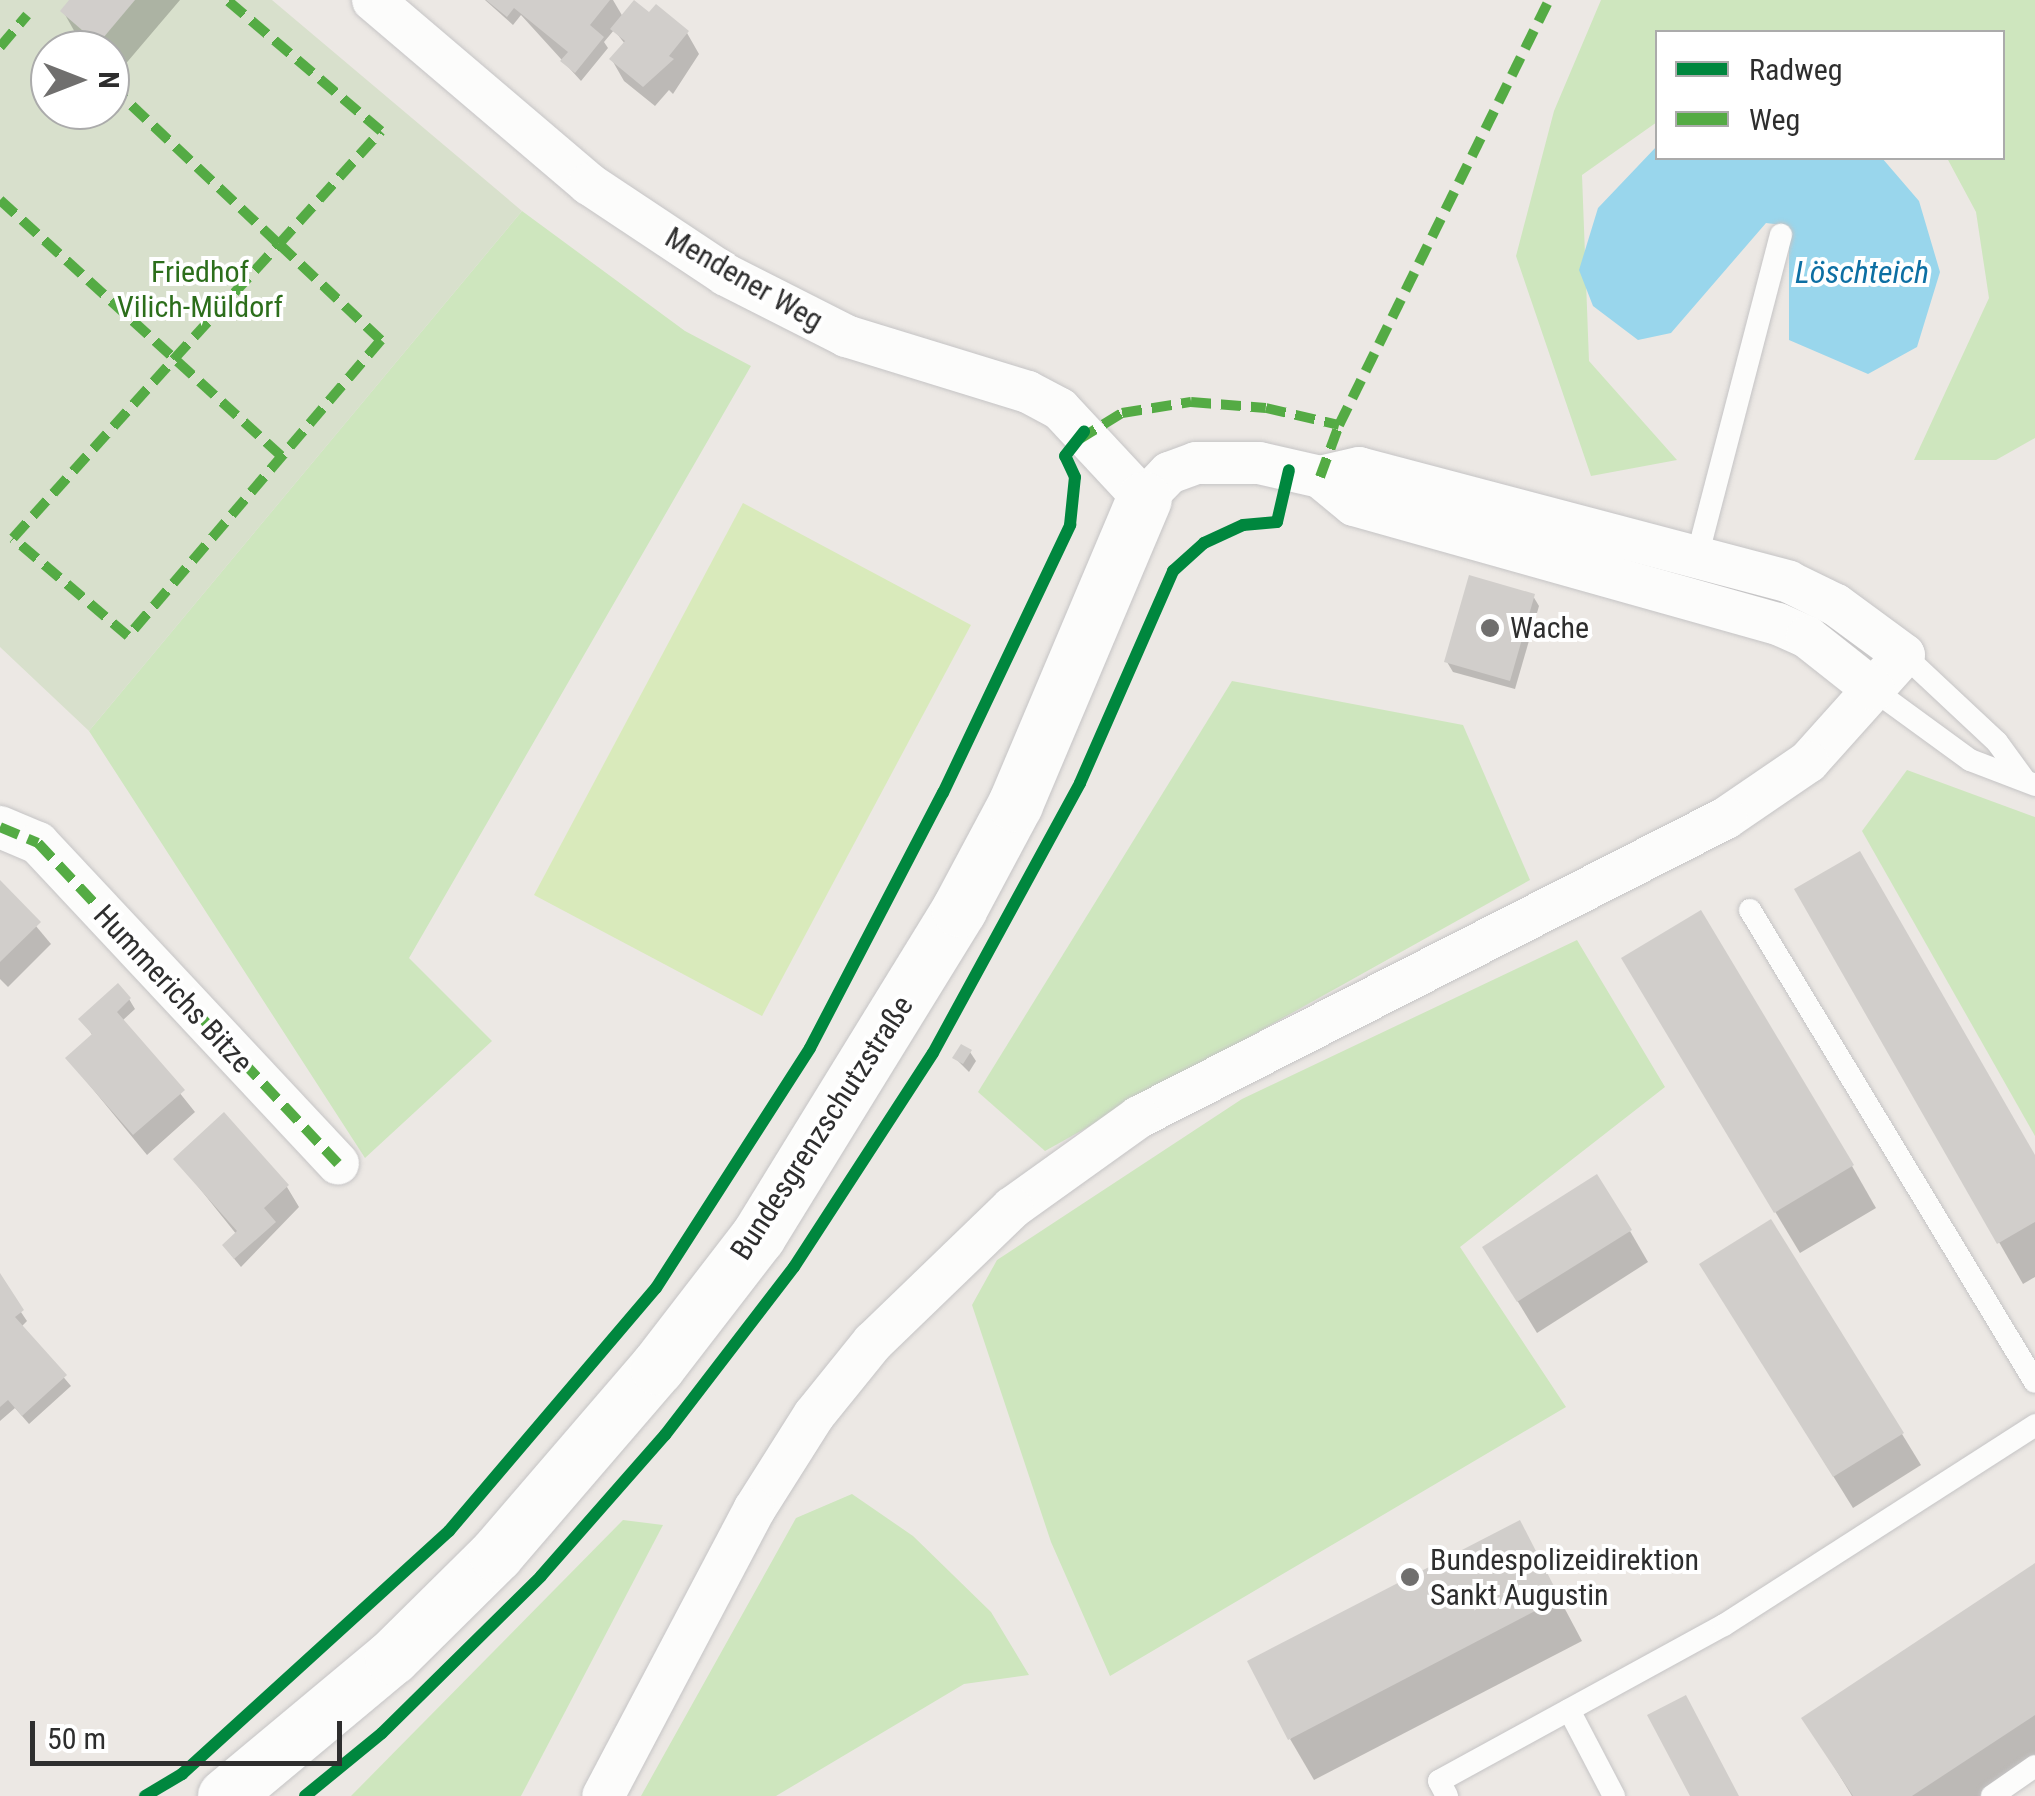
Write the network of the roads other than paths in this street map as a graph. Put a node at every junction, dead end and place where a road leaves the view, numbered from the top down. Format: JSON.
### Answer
{"nodes":[{"id":1,"x":372,"y":0,"type":"edge"},
{"id":2,"x":1781,"y":235,"type":"dead end"},
{"id":3,"x":1144,"y":498,"type":"junction"},
{"id":4,"x":1615,"y":557,"type":"junction"},
{"id":5,"x":1696,"y":558,"type":"junction"},
{"id":6,"x":1904,"y":656,"type":"junction"},
{"id":7,"x":1874,"y":690,"type":"junction"},
{"id":8,"x":2029,"y":782,"type":"edge"},
{"id":9,"x":0,"y":826,"type":"edge"},
{"id":10,"x":1750,"y":910,"type":"dead end"},
{"id":11,"x":338,"y":1164,"type":"dead end"},
{"id":12,"x":2035,"y":1382,"type":"edge"},
{"id":13,"x":2035,"y":1425,"type":"edge"},
{"id":14,"x":1569,"y":1710,"type":"junction"},
{"id":15,"x":2035,"y":1766,"type":"edge"},
{"id":16,"x":225,"y":1796,"type":"edge"},
{"id":17,"x":603,"y":1796,"type":"edge"},
{"id":18,"x":1447,"y":1796,"type":"edge"},
{"id":19,"x":1614,"y":1796,"type":"edge"},
{"id":20,"x":1992,"y":1796,"type":"edge"}],
"edges":[{"from":1,"to":3,"type":"street","name":"Mendener Weg"},
{"from":2,"to":5,"type":"lane"},
{"from":3,"to":4,"type":"street","name":"Bundesgrenzschutzstraße"},
{"from":3,"to":16,"type":"street","name":"Bundesgrenzschutzstraße"},
{"from":4,"to":5,"type":"street"},
{"from":4,"to":7,"type":"street"},
{"from":5,"to":6,"type":"street"},
{"from":6,"to":7,"type":"street"},
{"from":6,"to":8,"type":"lane"},
{"from":7,"to":8,"type":"lane"},
{"from":7,"to":17,"type":"street"},
{"from":9,"to":11,"type":"street","name":"Hummerichs Bitze"},
{"from":10,"to":12,"type":"lane"},
{"from":13,"to":14,"type":"lane"},
{"from":14,"to":18,"type":"lane"},
{"from":14,"to":19,"type":"lane"},
{"from":15,"to":20,"type":"lane"}]}
